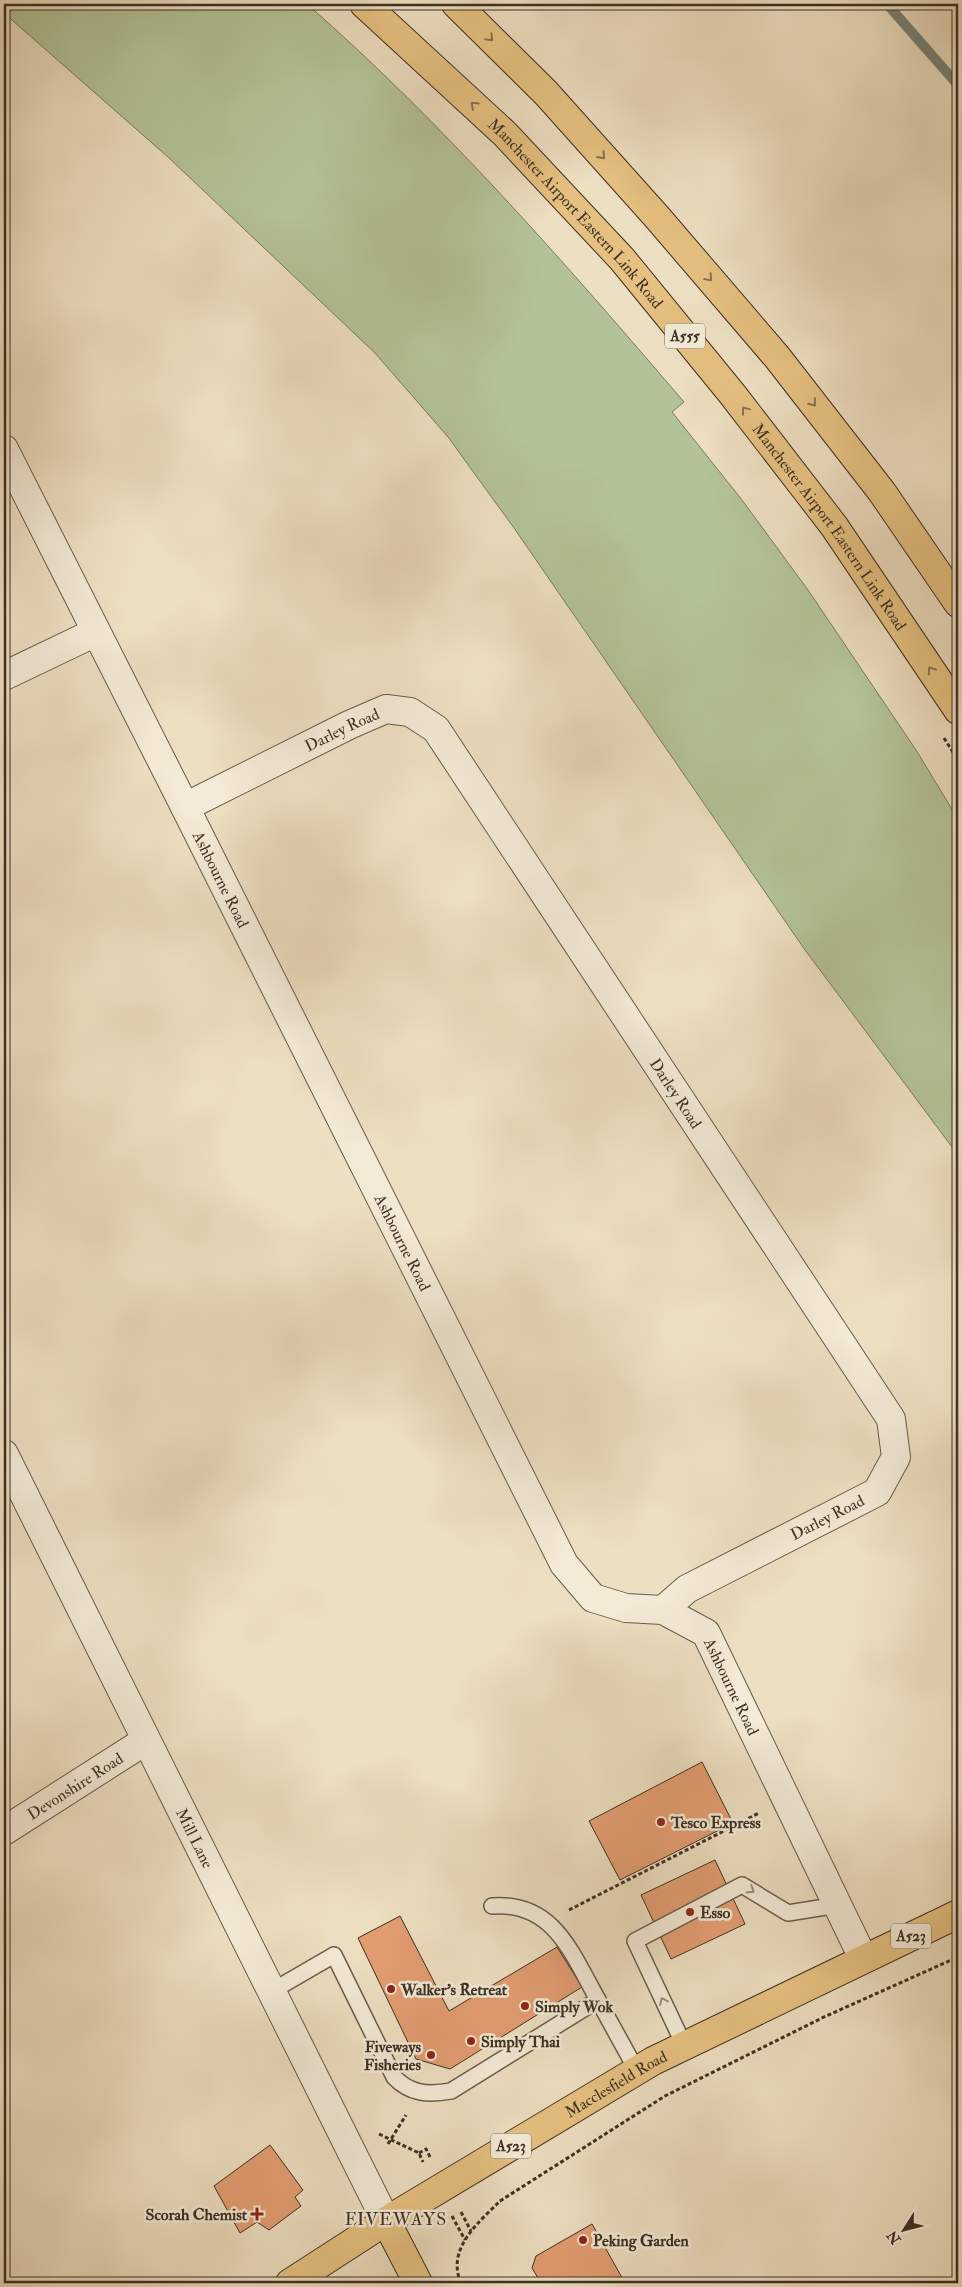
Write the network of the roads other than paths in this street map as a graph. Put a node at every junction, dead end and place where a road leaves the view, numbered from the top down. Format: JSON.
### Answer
{"nodes":[{"id":1,"x":364,"y":4,"type":"edge"},
{"id":2,"x":456,"y":4,"type":"edge"},
{"id":3,"x":4,"y":449,"type":"edge"},
{"id":4,"x":958,"y":604,"type":"edge"},
{"id":5,"x":96,"y":632,"type":"junction"},
{"id":6,"x":4,"y":676,"type":"edge"},
{"id":7,"x":958,"y":710,"type":"edge"},
{"id":8,"x":186,"y":807,"type":"junction"},
{"id":9,"x":4,"y":1454,"type":"edge"},
{"id":10,"x":663,"y":1610,"type":"junction"},
{"id":11,"x":146,"y":1741,"type":"junction"},
{"id":12,"x":4,"y":1831,"type":"edge"},
{"id":13,"x":838,"y":1905,"type":"junction"},
{"id":14,"x":492,"y":1906,"type":"dead end"},
{"id":15,"x":958,"y":1914,"type":"edge"},
{"id":16,"x":863,"y":1958,"type":"junction"},
{"id":17,"x":272,"y":1991,"type":"junction"},
{"id":18,"x":598,"y":2000,"type":"junction"},
{"id":19,"x":684,"y":2045,"type":"junction"},
{"id":20,"x":637,"y":2071,"type":"junction"},
{"id":21,"x":386,"y":2221,"type":"junction"},
{"id":22,"x":290,"y":2283,"type":"edge"},
{"id":23,"x":418,"y":2283,"type":"edge"}],
"edges":[{"from":7,"to":1,"type":"main road","name":"Manchester Airport Eastern Link Road","number":"A555","one_way":true},
{"from":2,"to":4,"type":"main road","one_way":true},
{"from":3,"to":5,"type":"street","name":"Ashbourne Road"},
{"from":5,"to":6,"type":"street"},
{"from":5,"to":8,"type":"street","name":"Ashbourne Road"},
{"from":8,"to":10,"type":"street","name":"Ashbourne Road"},
{"from":8,"to":10,"type":"street","name":"Darley Road"},
{"from":9,"to":11,"type":"street","name":"Mill Lane"},
{"from":10,"to":13,"type":"street","name":"Ashbourne Road"},
{"from":11,"to":12,"type":"street","name":"Devonshire Road"},
{"from":11,"to":17,"type":"street","name":"Mill Lane"},
{"from":13,"to":16,"type":"street","name":"Ashbourne Road"},
{"from":19,"to":13,"type":"lane","one_way":true},
{"from":14,"to":18,"type":"lane"},
{"from":15,"to":16,"type":"main road","name":"Macclesfield Road","number":"A523"},
{"from":16,"to":19,"type":"main road","name":"Macclesfield Road","number":"A523"},
{"from":17,"to":18,"type":"lane"},
{"from":17,"to":21,"type":"street","name":"Mill Lane"},
{"from":18,"to":20,"type":"lane"},
{"from":19,"to":20,"type":"main road","name":"Macclesfield Road","number":"A523"},
{"from":20,"to":21,"type":"main road","name":"Macclesfield Road","number":"A523"},
{"from":21,"to":22,"type":"main road","name":"Macclesfield Road","number":"A523"},
{"from":21,"to":23,"type":"main road"}]}
